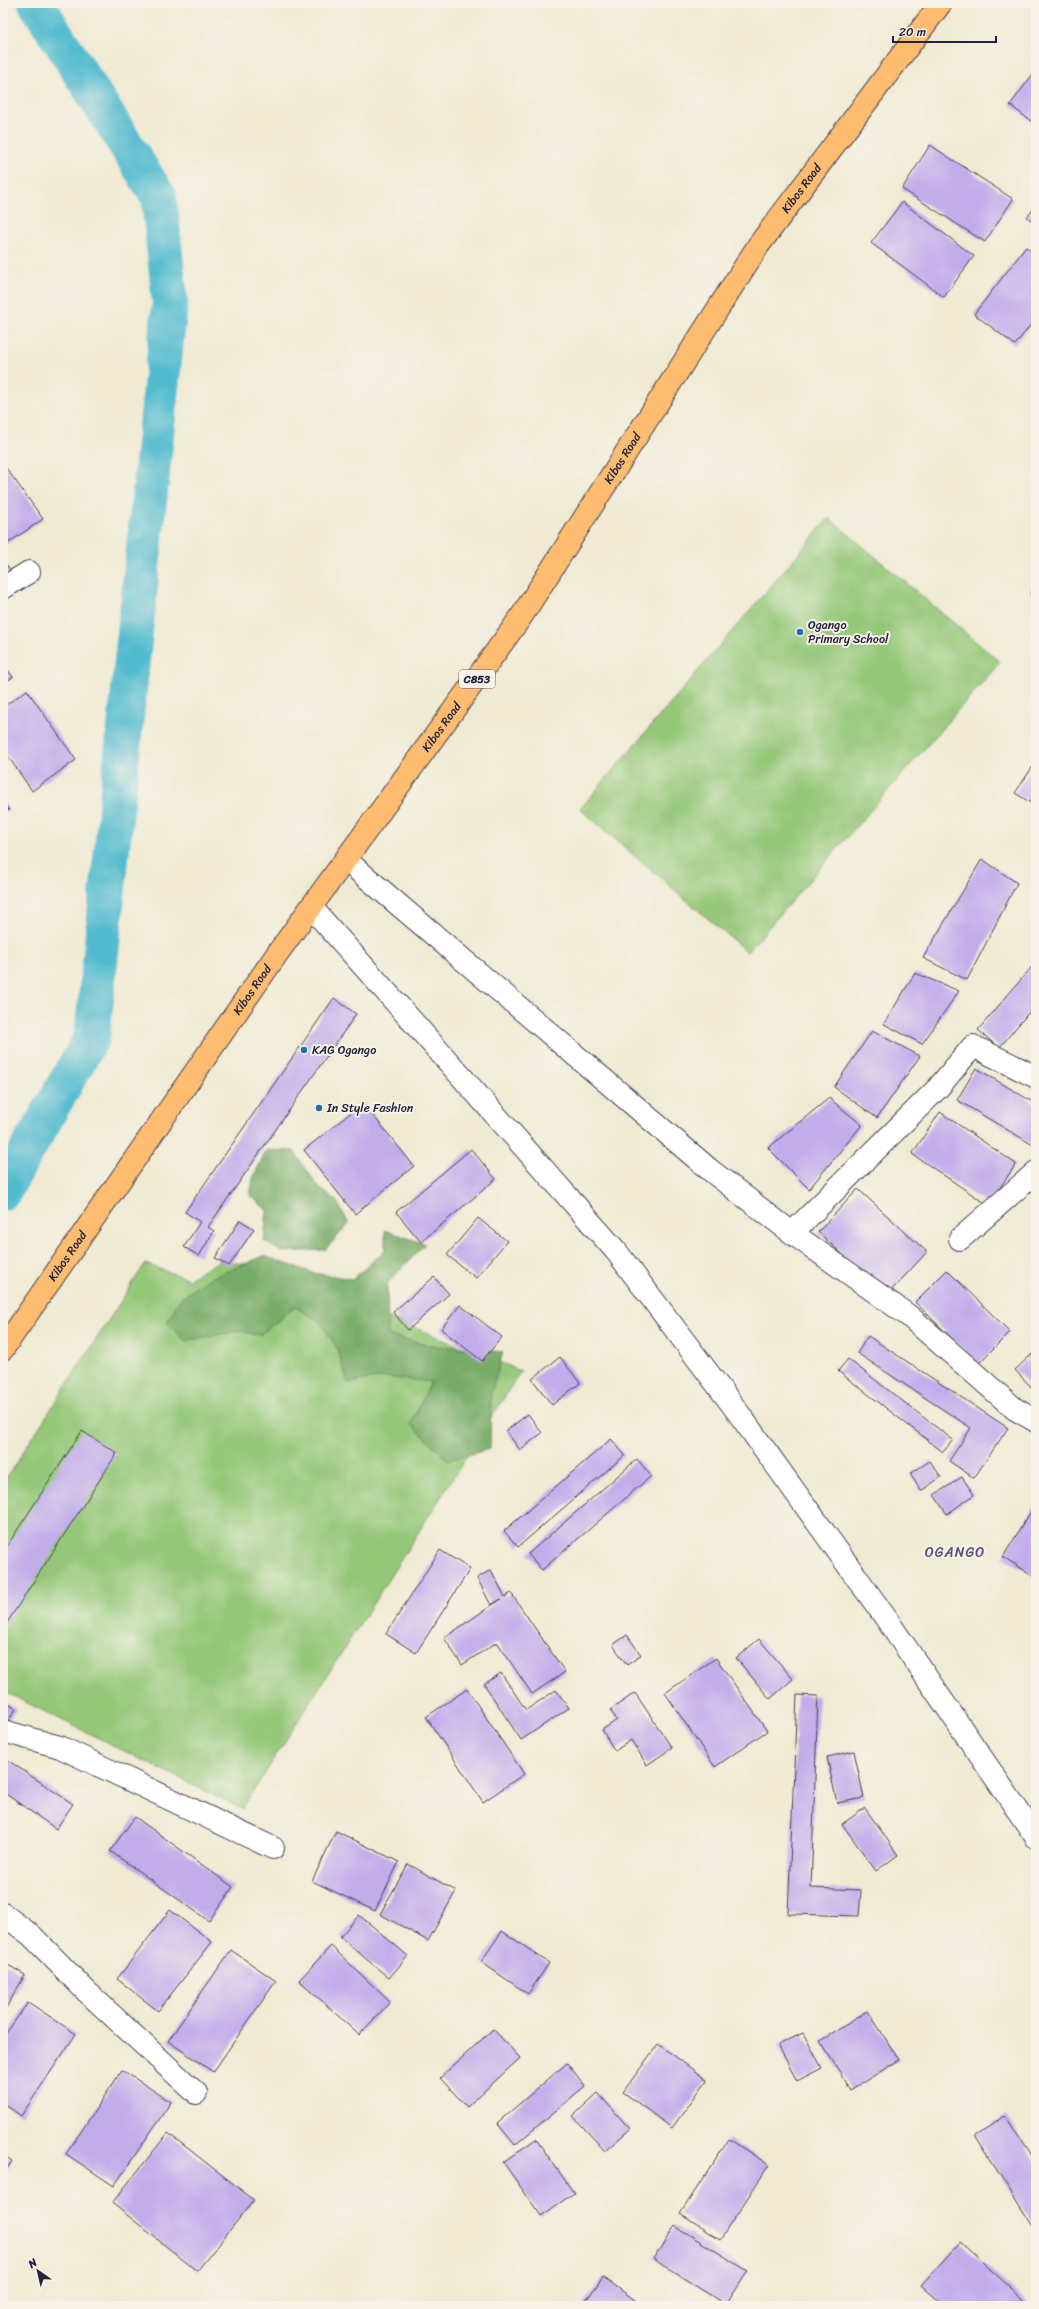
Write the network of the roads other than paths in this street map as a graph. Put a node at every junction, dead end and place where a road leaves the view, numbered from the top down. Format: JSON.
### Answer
{"nodes":[{"id":1,"x":941,"y":3,"type":"edge"},
{"id":2,"x":29,"y":572,"type":"dead end"},
{"id":3,"x":3,"y":588,"type":"edge"},
{"id":4,"x":346,"y":860,"type":"junction"},
{"id":5,"x":311,"y":907,"type":"junction"},
{"id":6,"x":1036,"y":1077,"type":"edge"},
{"id":7,"x":1036,"y":1172,"type":"edge"},
{"id":8,"x":792,"y":1233,"type":"junction"},
{"id":9,"x":960,"y":1239,"type":"dead end"},
{"id":10,"x":3,"y":1348,"type":"edge"},
{"id":11,"x":1036,"y":1421,"type":"edge"},
{"id":12,"x":3,"y":1731,"type":"edge"},
{"id":13,"x":1036,"y":1837,"type":"edge"},
{"id":14,"x":273,"y":1848,"type":"dead end"},
{"id":15,"x":3,"y":1914,"type":"edge"},
{"id":16,"x":196,"y":2092,"type":"dead end"}],
"edges":[{"from":1,"to":4,"type":"main road","name":"Kibos Road","number":"C853"},
{"from":2,"to":3,"type":"street"},
{"from":4,"to":5,"type":"main road","name":"Kibos Road","number":"C853"},
{"from":4,"to":8,"type":"street"},
{"from":5,"to":10,"type":"main road","name":"Kibos Road","number":"C853"},
{"from":5,"to":13,"type":"street"},
{"from":6,"to":8,"type":"street"},
{"from":7,"to":9,"type":"street"},
{"from":8,"to":11,"type":"street"},
{"from":12,"to":14,"type":"street"},
{"from":15,"to":16,"type":"street"}]}
